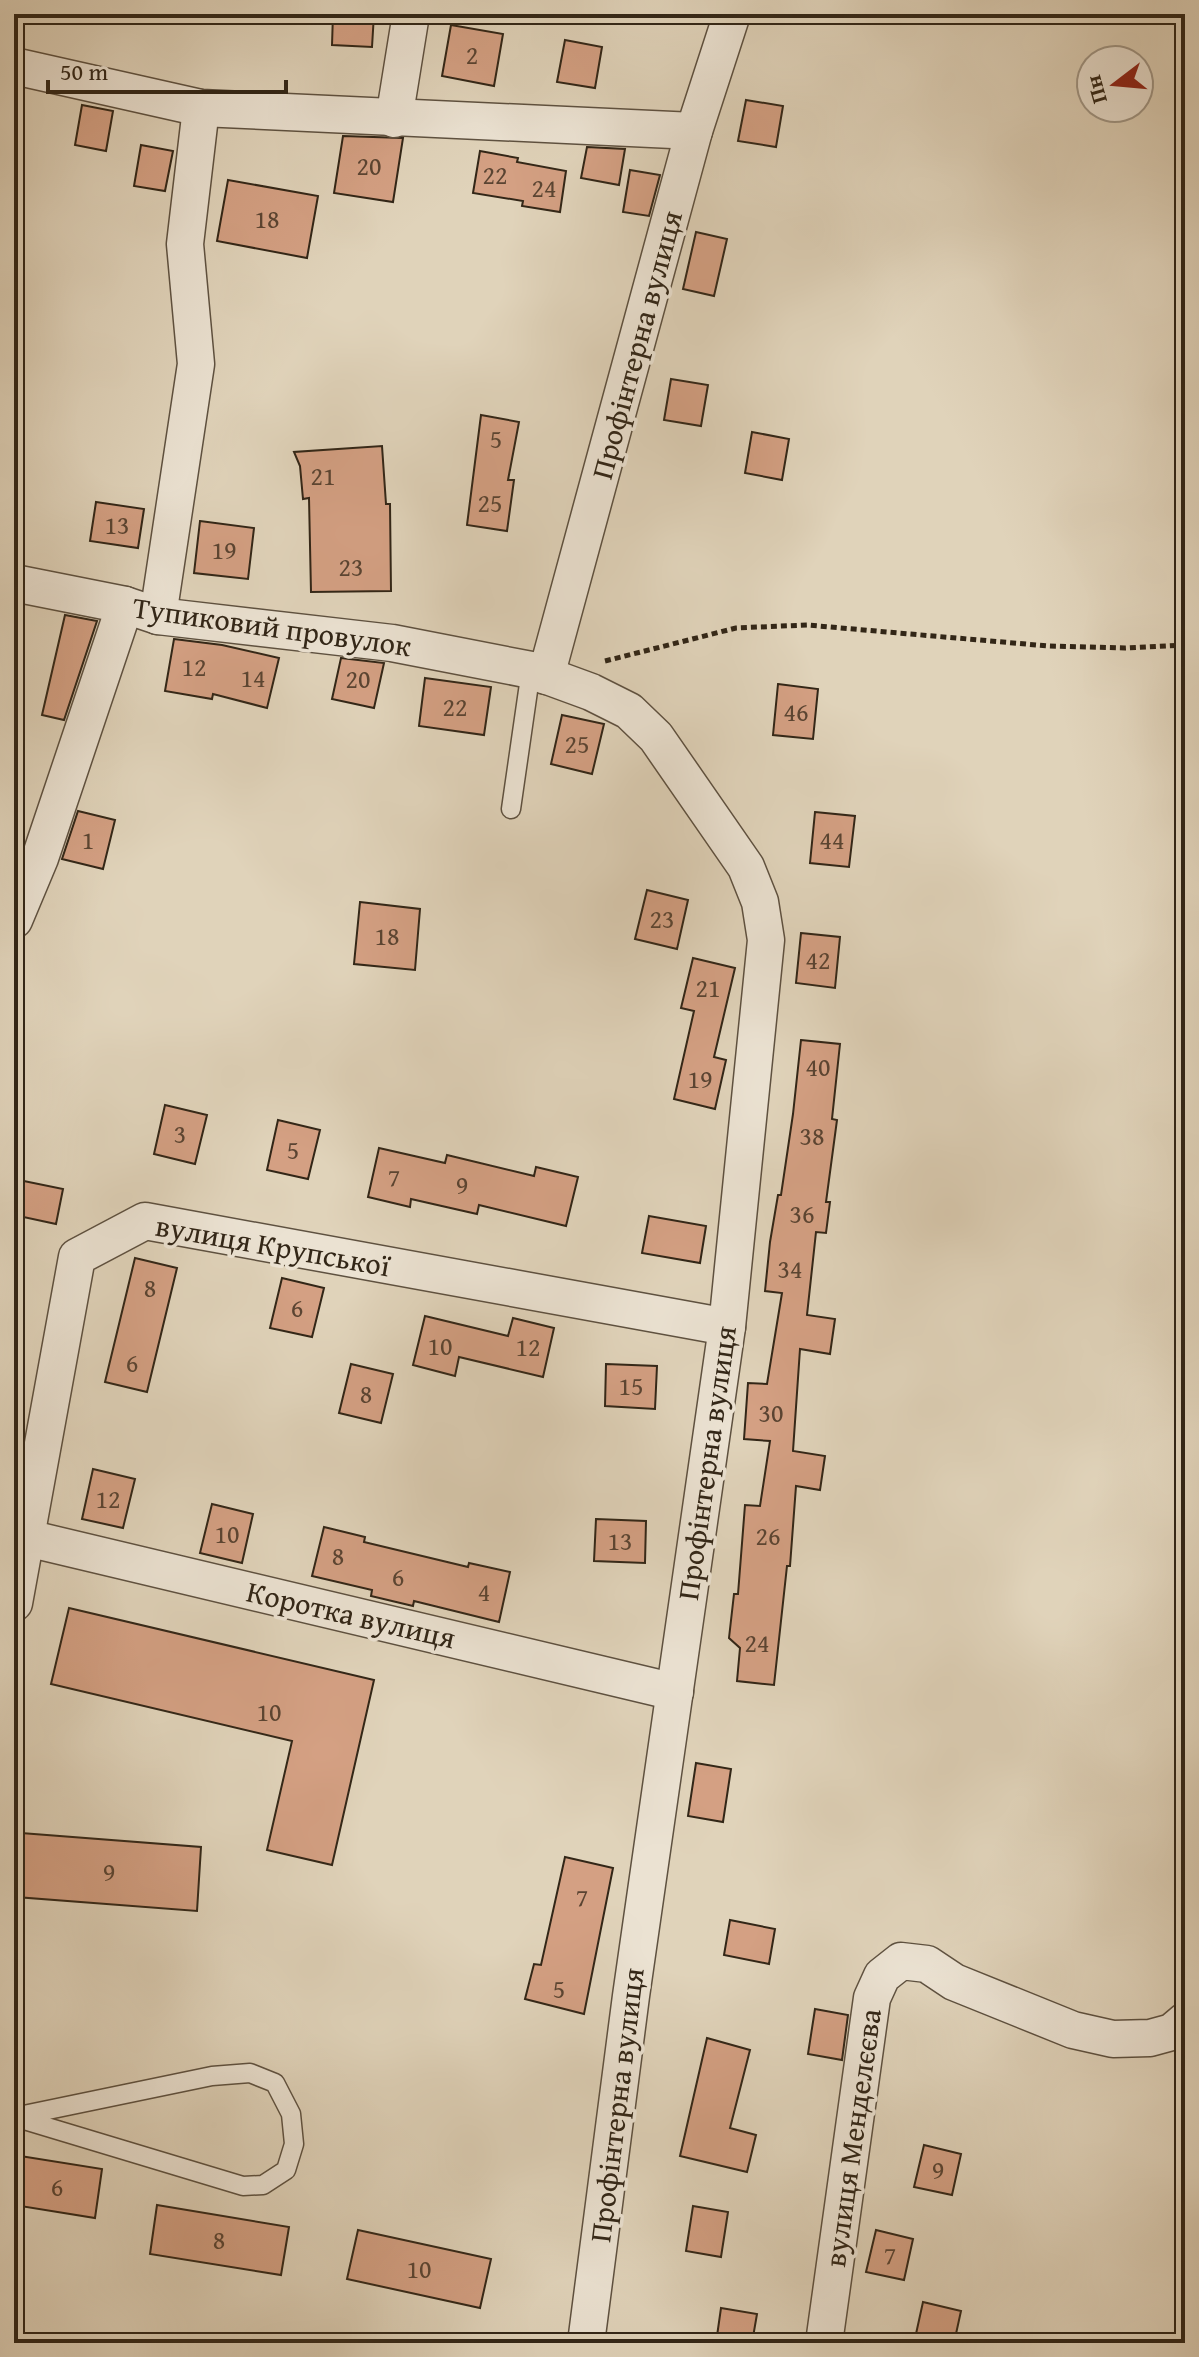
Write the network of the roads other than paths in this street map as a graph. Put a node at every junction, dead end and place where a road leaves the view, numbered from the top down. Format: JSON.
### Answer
{"nodes":[{"id":1,"x":411,"y":14,"type":"edge"},
{"id":2,"x":732,"y":14,"type":"edge"},
{"id":3,"x":14,"y":66,"type":"edge"},
{"id":4,"x":201,"y":108,"type":"junction"},
{"id":5,"x":394,"y":119,"type":"junction"},
{"id":6,"x":694,"y":131,"type":"junction"},
{"id":7,"x":14,"y":583,"type":"edge"},
{"id":8,"x":141,"y":610,"type":"junction"},
{"id":9,"x":539,"y":673,"type":"junction"},
{"id":10,"x":511,"y":809,"type":"dead end"},
{"id":11,"x":14,"y":920,"type":"edge"},
{"id":12,"x":727,"y":1327,"type":"junction"},
{"id":13,"x":27,"y":1538,"type":"junction"},
{"id":14,"x":14,"y":1603,"type":"edge"},
{"id":15,"x":675,"y":1692,"type":"junction"},
{"id":16,"x":1185,"y":2021,"type":"edge"},
{"id":17,"x":14,"y":2117,"type":"edge"},
{"id":18,"x":586,"y":2343,"type":"edge"},
{"id":19,"x":824,"y":2343,"type":"edge"}],
"edges":[{"from":1,"to":5,"type":"street"},
{"from":2,"to":6,"type":"street","name":"Профінтерна вулиця"},
{"from":3,"to":4,"type":"street"},
{"from":4,"to":5,"type":"street"},
{"from":4,"to":8,"type":"street"},
{"from":5,"to":6,"type":"street"},
{"from":6,"to":9,"type":"street","name":"Профінтерна вулиця"},
{"from":7,"to":8,"type":"street","name":"Тупиковий провулок"},
{"from":8,"to":9,"type":"street","name":"Тупиковий провулок"},
{"from":8,"to":11,"type":"street"},
{"from":9,"to":10,"type":"lane"},
{"from":9,"to":12,"type":"street","name":"Профінтерна вулиця"},
{"from":12,"to":13,"type":"street","name":"вулиця Крупської"},
{"from":12,"to":15,"type":"street","name":"Профінтерна вулиця"},
{"from":13,"to":14,"type":"street","name":"вулиця Крупської"},
{"from":13,"to":15,"type":"street","name":"Коротка вулиця"},
{"from":15,"to":18,"type":"street","name":"Профінтерна вулиця"},
{"from":16,"to":19,"type":"street","name":"вулиця Менделєєва"},
{"from":17,"to":17,"type":"lane"}]}
